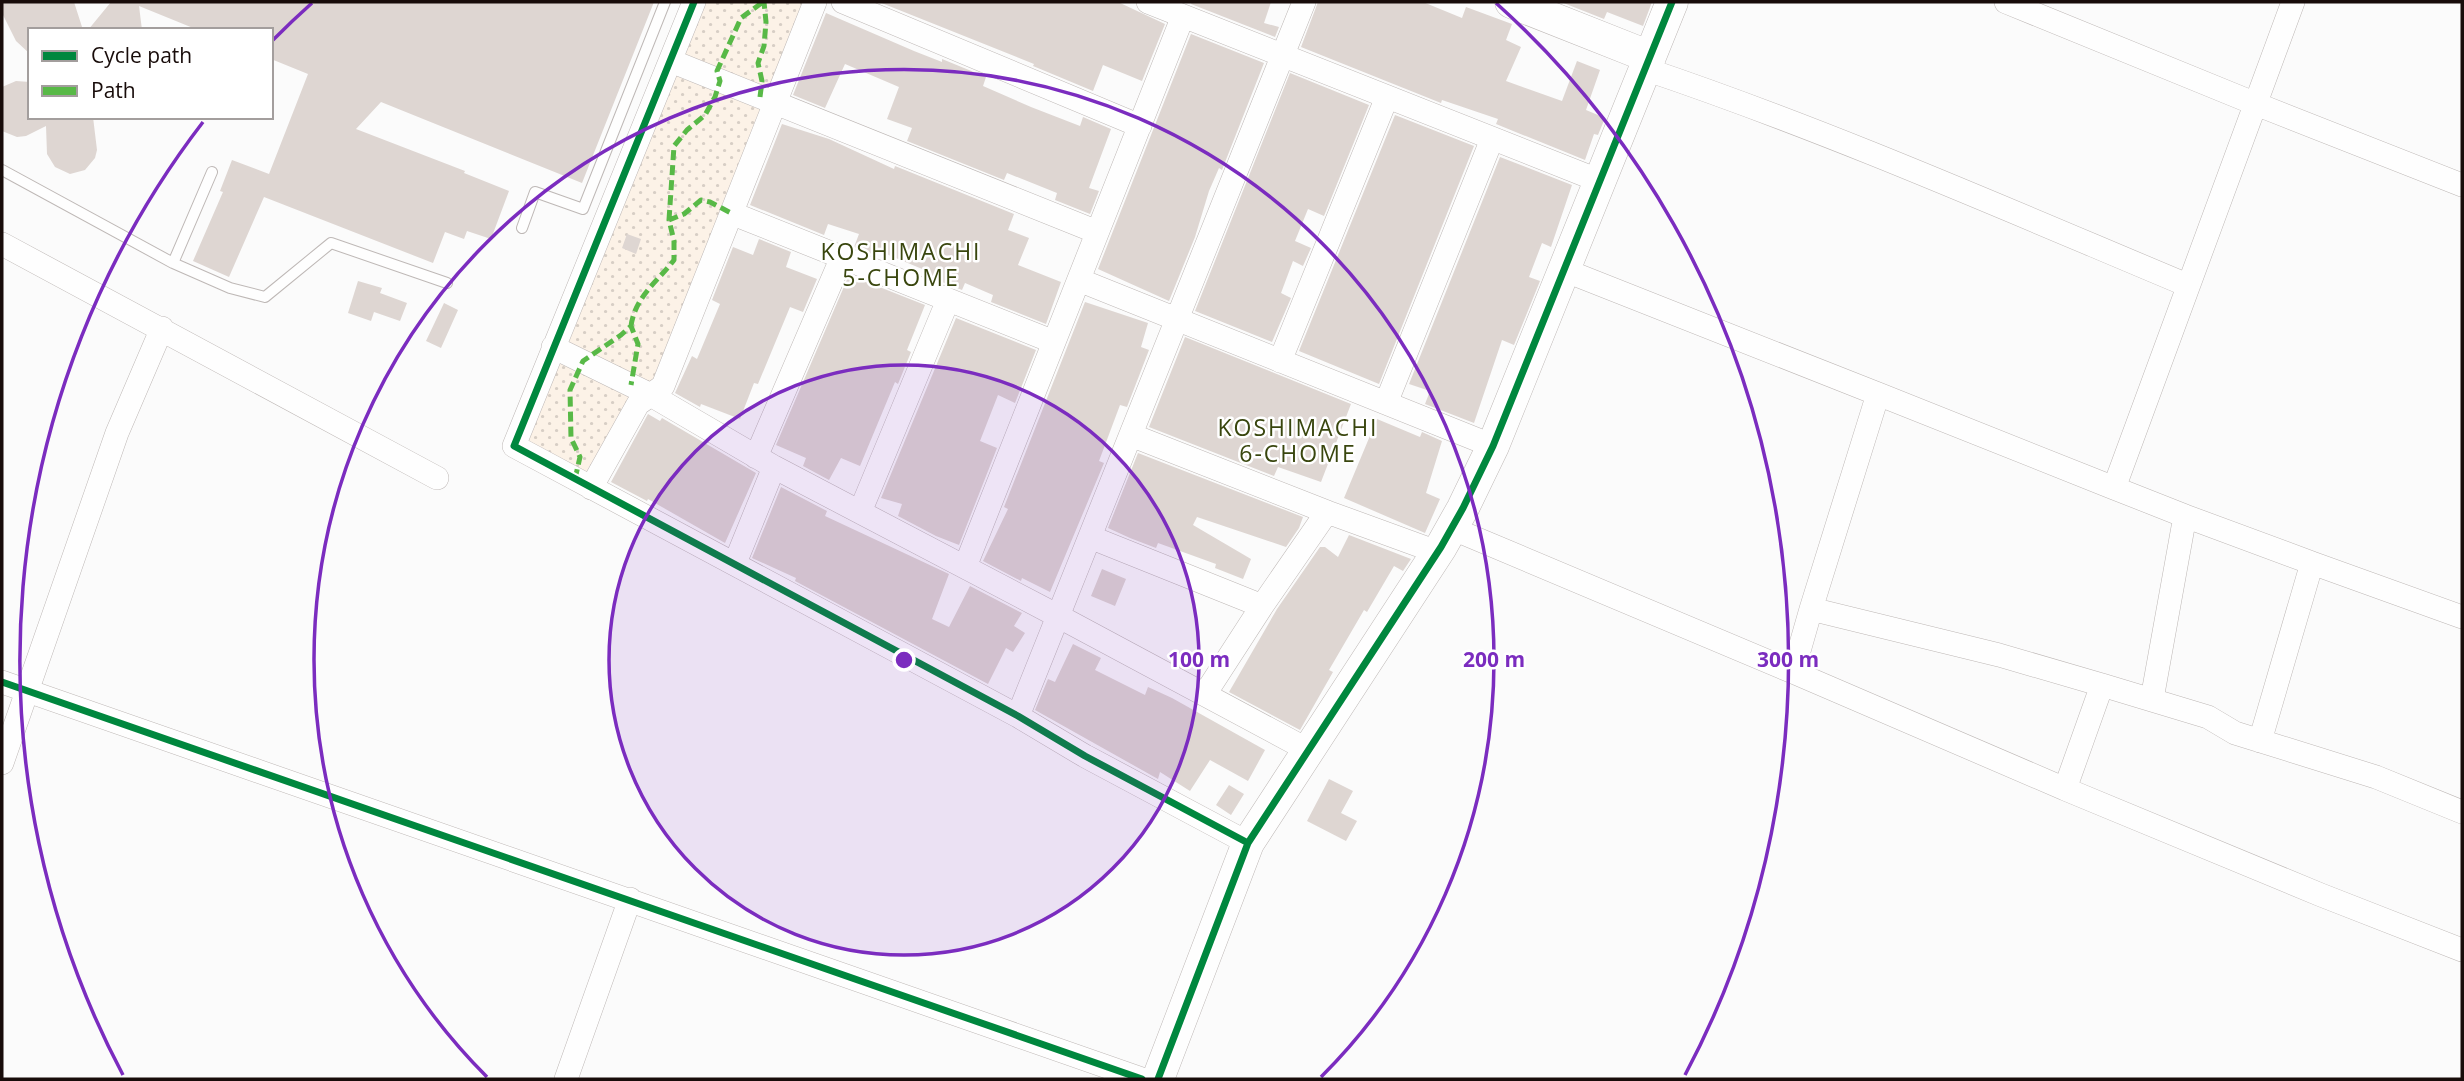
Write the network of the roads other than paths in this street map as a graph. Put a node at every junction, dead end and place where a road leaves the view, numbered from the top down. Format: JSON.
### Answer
{"nodes":[{"id":1,"x":665,"y":2,"type":"edge"},
{"id":2,"x":694,"y":2,"type":"edge"},
{"id":3,"x":815,"y":2,"type":"edge"},
{"id":4,"x":843,"y":2,"type":"edge"},
{"id":5,"x":1148,"y":2,"type":"edge"},
{"id":6,"x":1304,"y":2,"type":"edge"},
{"id":7,"x":1511,"y":2,"type":"edge"},
{"id":8,"x":1672,"y":2,"type":"edge"},
{"id":9,"x":2006,"y":2,"type":"edge"},
{"id":10,"x":2293,"y":2,"type":"edge"},
{"id":11,"x":1184,"y":16,"type":"junction"},
{"id":12,"x":1282,"y":55,"type":"junction"},
{"id":13,"x":671,"y":61,"type":"junction"},
{"id":14,"x":1648,"y":63,"type":"junction"},
{"id":15,"x":1387,"y":97,"type":"junction"},
{"id":16,"x":775,"y":103,"type":"junction"},
{"id":17,"x":2256,"y":104,"type":"junction"},
{"id":18,"x":1140,"y":126,"type":"junction"},
{"id":19,"x":1492,"y":139,"type":"junction"},
{"id":20,"x":2,"y":170,"type":"edge"},
{"id":21,"x":212,"y":172,"type":"dead end"},
{"id":22,"x":1600,"y":181,"type":"junction"},
{"id":23,"x":2462,"y":185,"type":"edge"},
{"id":24,"x":731,"y":213,"type":"junction"},
{"id":25,"x":522,"y":228,"type":"dead end"},
{"id":26,"x":1097,"y":232,"type":"junction"},
{"id":27,"x":2,"y":244,"type":"edge"},
{"id":28,"x":842,"y":257,"type":"junction"},
{"id":29,"x":173,"y":263,"type":"junction"},
{"id":30,"x":1564,"y":270,"type":"junction"},
{"id":31,"x":1079,"y":280,"type":"junction"},
{"id":32,"x":447,"y":283,"type":"dead end"},
{"id":33,"x":2188,"y":285,"type":"junction"},
{"id":34,"x":948,"y":300,"type":"junction"},
{"id":35,"x":1177,"y":319,"type":"junction"},
{"id":36,"x":162,"y":328,"type":"junction"},
{"id":37,"x":1054,"y":342,"type":"junction"},
{"id":38,"x":553,"y":347,"type":"junction"},
{"id":39,"x":1280,"y":361,"type":"junction"},
{"id":40,"x":649,"y":394,"type":"junction"},
{"id":41,"x":1878,"y":394,"type":"junction"},
{"id":42,"x":1387,"y":403,"type":"junction"},
{"id":43,"x":1131,"y":435,"type":"junction"},
{"id":44,"x":1493,"y":446,"type":"junction"},
{"id":45,"x":765,"y":462,"type":"junction"},
{"id":46,"x":438,"y":478,"type":"dead end"},
{"id":47,"x":591,"y":488,"type":"junction"},
{"id":48,"x":2114,"y":488,"type":"junction"},
{"id":49,"x":860,"y":512,"type":"junction"},
{"id":50,"x":1327,"y":512,"type":"junction"},
{"id":51,"x":2185,"y":516,"type":"junction"},
{"id":52,"x":1090,"y":537,"type":"junction"},
{"id":53,"x":1444,"y":540,"type":"junction"},
{"id":54,"x":735,"y":563,"type":"junction"},
{"id":55,"x":2312,"y":563,"type":"junction"},
{"id":56,"x":965,"y":567,"type":"junction"},
{"id":57,"x":1262,"y":606,"type":"junction"},
{"id":58,"x":1811,"y":609,"type":"junction"},
{"id":59,"x":1058,"y":616,"type":"junction"},
{"id":60,"x":2462,"y":617,"type":"edge"},
{"id":61,"x":1793,"y":671,"type":"junction"},
{"id":62,"x":2,"y":682,"type":"edge"},
{"id":63,"x":2102,"y":685,"type":"junction"},
{"id":64,"x":27,"y":691,"type":"junction"},
{"id":65,"x":1205,"y":694,"type":"junction"},
{"id":66,"x":2152,"y":699,"type":"junction"},
{"id":67,"x":1018,"y":716,"type":"junction"},
{"id":68,"x":2260,"y":741,"type":"junction"},
{"id":69,"x":1308,"y":750,"type":"junction"},
{"id":70,"x":2,"y":763,"type":"edge"},
{"id":71,"x":2065,"y":789,"type":"junction"},
{"id":72,"x":2462,"y":812,"type":"edge"},
{"id":73,"x":1248,"y":843,"type":"junction"},
{"id":74,"x":630,"y":899,"type":"junction"},
{"id":75,"x":2462,"y":950,"type":"edge"},
{"id":76,"x":566,"y":1079,"type":"edge"},
{"id":77,"x":1142,"y":1079,"type":"edge"},
{"id":78,"x":1158,"y":1079,"type":"edge"}],
"edges":[{"from":1,"to":25,"type":"lane"},
{"from":2,"to":13,"type":"street"},
{"from":3,"to":16,"type":"street"},
{"from":4,"to":18,"type":"street"},
{"from":5,"to":11,"type":"street"},
{"from":6,"to":12,"type":"street"},
{"from":7,"to":14,"type":"street"},
{"from":8,"to":14,"type":"street"},
{"from":9,"to":17,"type":"street"},
{"from":10,"to":17,"type":"street"},
{"from":11,"to":12,"type":"street"},
{"from":11,"to":18,"type":"street"},
{"from":12,"to":15,"type":"street"},
{"from":12,"to":35,"type":"street"},
{"from":13,"to":16,"type":"street"},
{"from":13,"to":38,"type":"street"},
{"from":14,"to":22,"type":"street"},
{"from":14,"to":33,"type":"street"},
{"from":15,"to":19,"type":"street"},
{"from":15,"to":39,"type":"street"},
{"from":16,"to":24,"type":"street"},
{"from":16,"to":26,"type":"street"},
{"from":17,"to":23,"type":"street"},
{"from":17,"to":33,"type":"street"},
{"from":18,"to":26,"type":"street"},
{"from":19,"to":22,"type":"street"},
{"from":19,"to":42,"type":"street"},
{"from":20,"to":29,"type":"lane"},
{"from":21,"to":29,"type":"lane"},
{"from":22,"to":30,"type":"street"},
{"from":24,"to":28,"type":"street"},
{"from":24,"to":40,"type":"street"},
{"from":26,"to":31,"type":"street"},
{"from":27,"to":36,"type":"street"},
{"from":28,"to":34,"type":"street"},
{"from":28,"to":45,"type":"street"},
{"from":29,"to":32,"type":"lane"},
{"from":30,"to":41,"type":"street"},
{"from":30,"to":44,"type":"street"},
{"from":31,"to":35,"type":"street"},
{"from":31,"to":37,"type":"street"},
{"from":33,"to":48,"type":"street"},
{"from":34,"to":37,"type":"street"},
{"from":34,"to":49,"type":"street"},
{"from":35,"to":39,"type":"street"},
{"from":35,"to":43,"type":"street"},
{"from":36,"to":46,"type":"street"},
{"from":36,"to":64,"type":"street"},
{"from":37,"to":56,"type":"street"},
{"from":38,"to":40,"type":"street"},
{"from":38,"to":47,"type":"street"},
{"from":39,"to":42,"type":"street"},
{"from":40,"to":45,"type":"street"},
{"from":40,"to":47,"type":"street"},
{"from":41,"to":48,"type":"street"},
{"from":41,"to":58,"type":"street"},
{"from":42,"to":44,"type":"street"},
{"from":43,"to":50,"type":"street"},
{"from":43,"to":52,"type":"street"},
{"from":44,"to":53,"type":"street"},
{"from":45,"to":49,"type":"street"},
{"from":45,"to":54,"type":"street"},
{"from":47,"to":54,"type":"street"},
{"from":48,"to":51,"type":"street"},
{"from":49,"to":56,"type":"street"},
{"from":50,"to":53,"type":"street"},
{"from":50,"to":57,"type":"street"},
{"from":51,"to":55,"type":"street"},
{"from":51,"to":66,"type":"street"},
{"from":52,"to":57,"type":"street"},
{"from":52,"to":59,"type":"street"},
{"from":53,"to":61,"type":"street"},
{"from":53,"to":69,"type":"street"},
{"from":54,"to":67,"type":"street"},
{"from":55,"to":60,"type":"street"},
{"from":55,"to":68,"type":"street"},
{"from":56,"to":59,"type":"street"},
{"from":57,"to":65,"type":"street"},
{"from":58,"to":61,"type":"street"},
{"from":58,"to":63,"type":"street"},
{"from":59,"to":65,"type":"street"},
{"from":59,"to":67,"type":"street"},
{"from":61,"to":71,"type":"street"},
{"from":62,"to":64,"type":"street"},
{"from":63,"to":66,"type":"street"},
{"from":63,"to":71,"type":"street"},
{"from":64,"to":70,"type":"street"},
{"from":64,"to":74,"type":"street"},
{"from":65,"to":69,"type":"street"},
{"from":66,"to":68,"type":"street"},
{"from":67,"to":73,"type":"street"},
{"from":68,"to":72,"type":"street"},
{"from":69,"to":73,"type":"street"},
{"from":71,"to":75,"type":"street"},
{"from":73,"to":78,"type":"street"},
{"from":74,"to":76,"type":"street"},
{"from":74,"to":77,"type":"street"}]}
